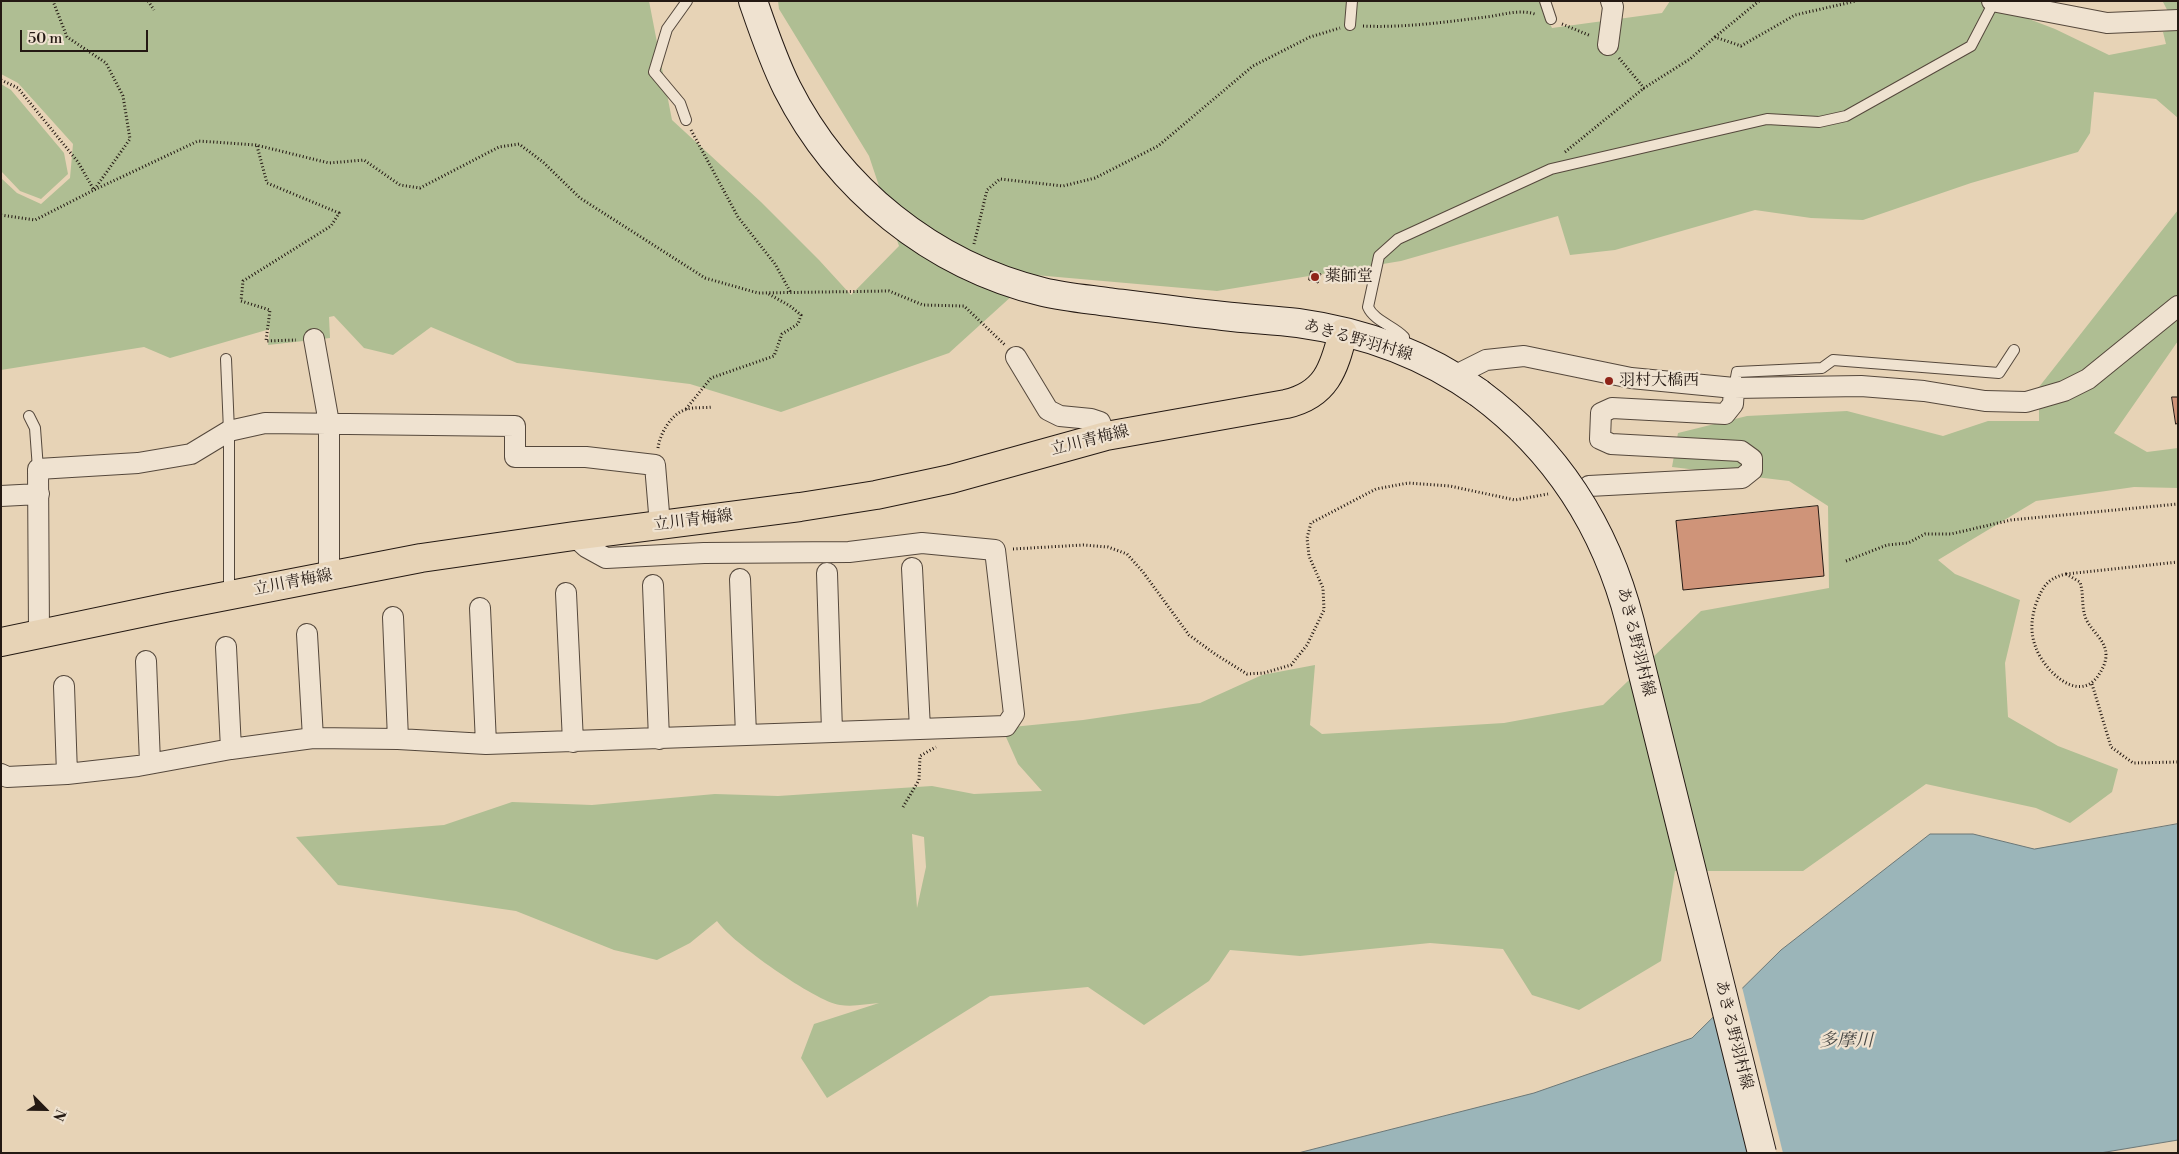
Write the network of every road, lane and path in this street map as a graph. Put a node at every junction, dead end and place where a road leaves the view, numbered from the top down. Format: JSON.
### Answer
{"nodes":[{"id":1,"x":53,"y":1,"type":"edge"},
{"id":2,"x":148,"y":1,"type":"edge"},
{"id":3,"x":687,"y":1,"type":"edge"},
{"id":4,"x":753,"y":1,"type":"edge"},
{"id":5,"x":1352,"y":1,"type":"edge"},
{"id":6,"x":1545,"y":1,"type":"edge"},
{"id":7,"x":1611,"y":1,"type":"edge"},
{"id":8,"x":1759,"y":1,"type":"edge"},
{"id":9,"x":1856,"y":1,"type":"edge"},
{"id":10,"x":1993,"y":2,"type":"edge"},
{"id":11,"x":154,"y":10,"type":"dead end"},
{"id":12,"x":1551,"y":19,"type":"junction"},
{"id":13,"x":2178,"y":20,"type":"edge"},
{"id":14,"x":1350,"y":25,"type":"junction"},
{"id":15,"x":1715,"y":37,"type":"junction"},
{"id":16,"x":1608,"y":45,"type":"junction"},
{"id":17,"x":1,"y":80,"type":"edge"},
{"id":18,"x":1644,"y":88,"type":"junction"},
{"id":19,"x":686,"y":120,"type":"joint"},
{"id":20,"x":256,"y":145,"type":"junction"},
{"id":21,"x":1552,"y":169,"type":"junction"},
{"id":22,"x":94,"y":190,"type":"junction"},
{"id":23,"x":1,"y":215,"type":"edge"},
{"id":24,"x":970,"y":266,"type":"junction"},
{"id":25,"x":766,"y":293,"type":"junction"},
{"id":26,"x":791,"y":293,"type":"junction"},
{"id":27,"x":2178,"y":306,"type":"edge"},
{"id":28,"x":1343,"y":333,"type":"junction"},
{"id":29,"x":314,"y":339,"type":"joint"},
{"id":30,"x":1402,"y":350,"type":"junction"},
{"id":31,"x":2014,"y":350,"type":"dead end"},
{"id":32,"x":1016,"y":357,"type":"joint"},
{"id":33,"x":226,"y":359,"type":"dead end"},
{"id":34,"x":1454,"y":376,"type":"junction"},
{"id":35,"x":1734,"y":388,"type":"junction"},
{"id":36,"x":712,"y":407,"type":"dead end"},
{"id":37,"x":686,"y":409,"type":"junction"},
{"id":38,"x":29,"y":416,"type":"dead end"},
{"id":39,"x":329,"y":423,"type":"junction"},
{"id":40,"x":229,"y":431,"type":"junction"},
{"id":41,"x":1106,"y":436,"type":"junction"},
{"id":42,"x":655,"y":465,"type":"junction"},
{"id":43,"x":38,"y":469,"type":"junction"},
{"id":44,"x":1590,"y":486,"type":"dead end"},
{"id":45,"x":1552,"y":493,"type":"dead end"},
{"id":46,"x":39,"y":494,"type":"junction"},
{"id":47,"x":1,"y":496,"type":"edge"},
{"id":48,"x":2178,"y":504,"type":"edge"},
{"id":49,"x":660,"y":525,"type":"junction"},
{"id":50,"x":574,"y":536,"type":"junction"},
{"id":51,"x":995,"y":550,"type":"junction"},
{"id":52,"x":1846,"y":561,"type":"dead end"},
{"id":53,"x":2178,"y":562,"type":"edge"},
{"id":54,"x":912,"y":568,"type":"dead end"},
{"id":55,"x":827,"y":573,"type":"dead end"},
{"id":56,"x":2066,"y":574,"type":"junction"},
{"id":57,"x":329,"y":576,"type":"junction"},
{"id":58,"x":740,"y":579,"type":"dead end"},
{"id":59,"x":653,"y":585,"type":"dead end"},
{"id":60,"x":566,"y":593,"type":"dead end"},
{"id":61,"x":229,"y":595,"type":"junction"},
{"id":62,"x":480,"y":608,"type":"dead end"},
{"id":63,"x":393,"y":617,"type":"dead end"},
{"id":64,"x":38,"y":634,"type":"junction"},
{"id":65,"x":307,"y":634,"type":"dead end"},
{"id":66,"x":1,"y":642,"type":"edge"},
{"id":67,"x":226,"y":647,"type":"dead end"},
{"id":68,"x":146,"y":661,"type":"dead end"},
{"id":69,"x":2092,"y":684,"type":"junction"},
{"id":70,"x":64,"y":686,"type":"dead end"},
{"id":71,"x":920,"y":729,"type":"junction"},
{"id":72,"x":832,"y":731,"type":"junction"},
{"id":73,"x":746,"y":735,"type":"junction"},
{"id":74,"x":313,"y":738,"type":"junction"},
{"id":75,"x":398,"y":739,"type":"junction"},
{"id":76,"x":659,"y":739,"type":"junction"},
{"id":77,"x":573,"y":742,"type":"junction"},
{"id":78,"x":486,"y":744,"type":"junction"},
{"id":79,"x":231,"y":749,"type":"junction"},
{"id":80,"x":923,"y":752,"type":"dead end"},
{"id":81,"x":2178,"y":762,"type":"edge"},
{"id":82,"x":150,"y":763,"type":"junction"},
{"id":83,"x":1,"y":774,"type":"edge"},
{"id":84,"x":67,"y":774,"type":"junction"},
{"id":85,"x":903,"y":808,"type":"dead end"},
{"id":86,"x":1762,"y":1153,"type":"edge"}],
"edges":[{"from":1,"to":22,"type":"path"},
{"from":2,"to":11,"type":"path"},
{"from":3,"to":19,"type":"lane"},
{"from":4,"to":24,"type":"main road","name":"あきる野羽村線"},
{"from":5,"to":14,"type":"lane"},
{"from":6,"to":12,"type":"lane"},
{"from":7,"to":16,"type":"street"},
{"from":8,"to":15,"type":"path"},
{"from":9,"to":15,"type":"path"},
{"from":10,"to":13,"type":"street"},
{"from":10,"to":21,"type":"lane"},
{"from":12,"to":14,"type":"path"},
{"from":12,"to":16,"type":"path"},
{"from":14,"to":24,"type":"path"},
{"from":15,"to":18,"type":"path"},
{"from":16,"to":18,"type":"path"},
{"from":17,"to":22,"type":"path"},
{"from":18,"to":21,"type":"path"},
{"from":19,"to":26,"type":"path"},
{"from":20,"to":22,"type":"path"},
{"from":20,"to":25,"type":"path"},
{"from":20,"to":29,"type":"path"},
{"from":21,"to":30,"type":"lane"},
{"from":22,"to":23,"type":"path"},
{"from":24,"to":28,"type":"main road","name":"あきる野羽村線"},
{"from":25,"to":26,"type":"path"},
{"from":25,"to":37,"type":"path"},
{"from":26,"to":32,"type":"path"},
{"from":27,"to":35,"type":"street"},
{"from":28,"to":30,"type":"main road","name":"あきる野羽村線"},
{"from":28,"to":41,"type":"main road","name":"立川青梅線"},
{"from":29,"to":39,"type":"street"},
{"from":30,"to":34,"type":"main road","name":"あきる野羽村線"},
{"from":31,"to":35,"type":"lane"},
{"from":32,"to":41,"type":"street"},
{"from":33,"to":40,"type":"lane"},
{"from":34,"to":35,"type":"street"},
{"from":34,"to":86,"type":"main road","name":"あきる野羽村線","bridge":true},
{"from":35,"to":44,"type":"street"},
{"from":36,"to":37,"type":"path"},
{"from":37,"to":42,"type":"path"},
{"from":38,"to":43,"type":"lane"},
{"from":39,"to":40,"type":"street"},
{"from":39,"to":42,"type":"street"},
{"from":39,"to":57,"type":"street"},
{"from":40,"to":43,"type":"street"},
{"from":40,"to":61,"type":"lane"},
{"from":41,"to":49,"type":"main road","name":"立川青梅線"},
{"from":42,"to":49,"type":"street"},
{"from":43,"to":46,"type":"street"},
{"from":45,"to":51,"type":"path"},
{"from":46,"to":47,"type":"street"},
{"from":46,"to":64,"type":"street"},
{"from":48,"to":52,"type":"path"},
{"from":49,"to":50,"type":"main road","name":"立川青梅線"},
{"from":50,"to":51,"type":"street"},
{"from":50,"to":57,"type":"main road","name":"立川青梅線"},
{"from":51,"to":71,"type":"street"},
{"from":53,"to":56,"type":"path"},
{"from":54,"to":71,"type":"street"},
{"from":55,"to":72,"type":"street"},
{"from":56,"to":69,"type":"path"},
{"from":56,"to":69,"type":"path"},
{"from":57,"to":61,"type":"main road","name":"立川青梅線"},
{"from":58,"to":73,"type":"street"},
{"from":59,"to":76,"type":"street"},
{"from":60,"to":77,"type":"street"},
{"from":61,"to":64,"type":"main road","name":"立川青梅線"},
{"from":62,"to":78,"type":"street"},
{"from":63,"to":75,"type":"street"},
{"from":64,"to":66,"type":"main road","name":"立川青梅線"},
{"from":65,"to":74,"type":"street"},
{"from":67,"to":79,"type":"street"},
{"from":68,"to":82,"type":"street"},
{"from":69,"to":81,"type":"path"},
{"from":70,"to":84,"type":"street"},
{"from":71,"to":72,"type":"street"},
{"from":72,"to":73,"type":"street"},
{"from":73,"to":76,"type":"street"},
{"from":74,"to":75,"type":"street"},
{"from":74,"to":79,"type":"street"},
{"from":75,"to":78,"type":"street"},
{"from":76,"to":77,"type":"street"},
{"from":77,"to":78,"type":"street"},
{"from":79,"to":82,"type":"street"},
{"from":80,"to":85,"type":"path"},
{"from":82,"to":84,"type":"street"},
{"from":83,"to":84,"type":"street"}]}
